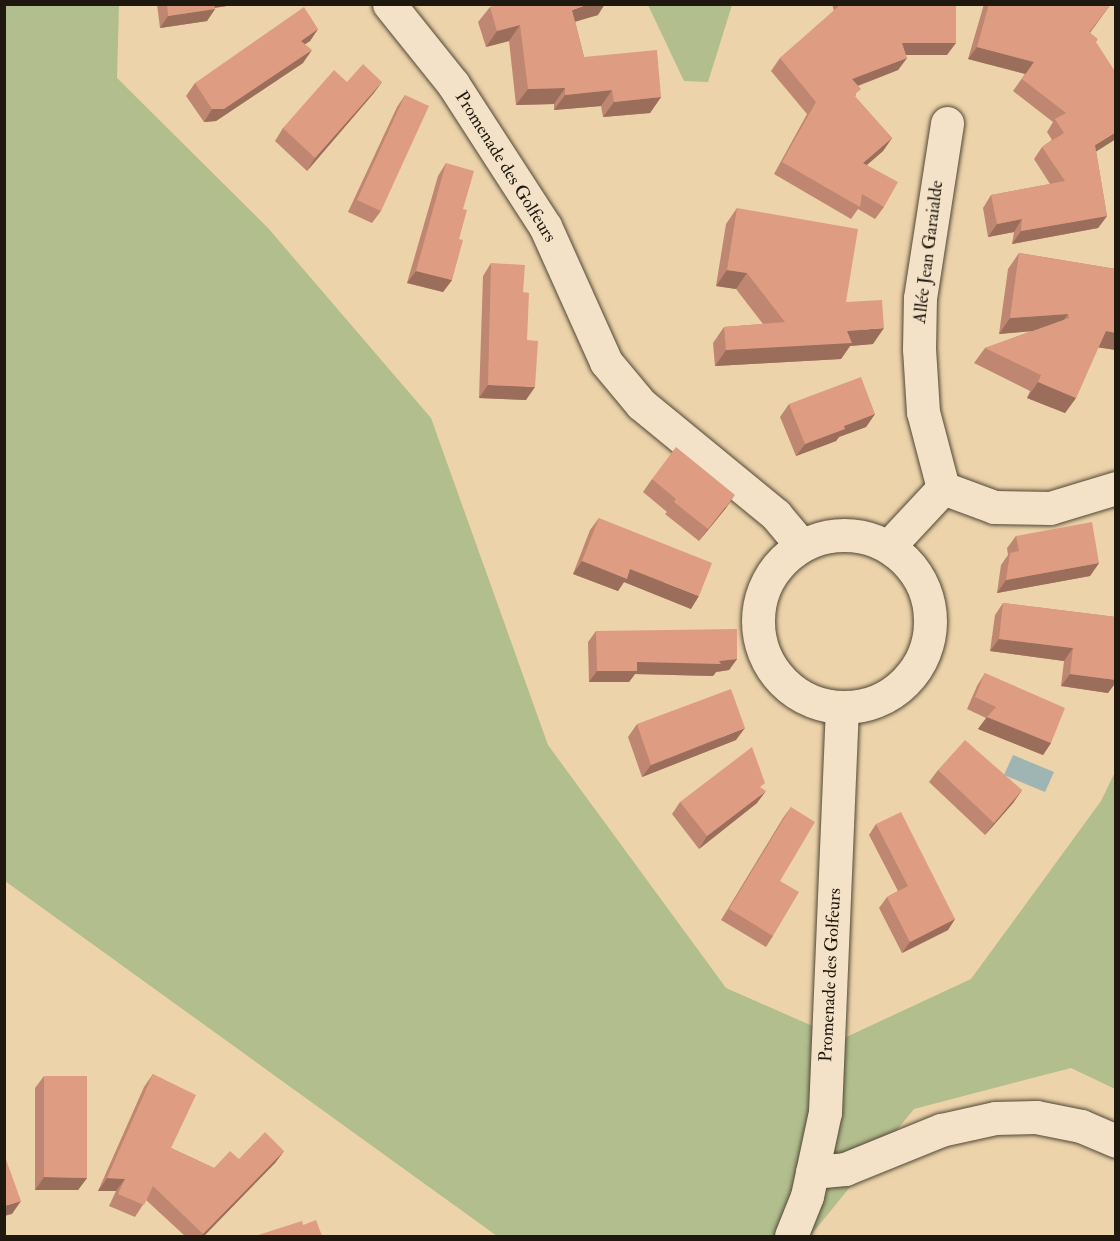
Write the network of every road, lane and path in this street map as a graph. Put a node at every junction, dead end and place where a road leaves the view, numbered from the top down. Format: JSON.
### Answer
{"nodes":[{"id":1,"x":389,"y":4,"type":"edge"},
{"id":2,"x":947,"y":123,"type":"dead end"},
{"id":3,"x":943,"y":488,"type":"junction"},
{"id":4,"x":1116,"y":488,"type":"edge"},
{"id":5,"x":801,"y":544,"type":"junction"},
{"id":6,"x":889,"y":546,"type":"junction"},
{"id":7,"x":842,"y":708,"type":"junction"},
{"id":8,"x":1116,"y":1141,"type":"edge"},
{"id":9,"x":812,"y":1172,"type":"junction"},
{"id":10,"x":791,"y":1236,"type":"edge"}],
"edges":[{"from":1,"to":5,"type":"street","name":"Promenade des Golfeurs"},
{"from":2,"to":3,"type":"street","name":"Allée Jean Garaialde"},
{"from":3,"to":4,"type":"street"},
{"from":3,"to":6,"type":"street"},
{"from":5,"to":6,"type":"street"},
{"from":5,"to":7,"type":"street"},
{"from":6,"to":7,"type":"street"},
{"from":7,"to":9,"type":"street","name":"Promenade des Golfeurs"},
{"from":8,"to":9,"type":"street"},
{"from":9,"to":10,"type":"street","name":"Promenade des Golfeurs"}]}
